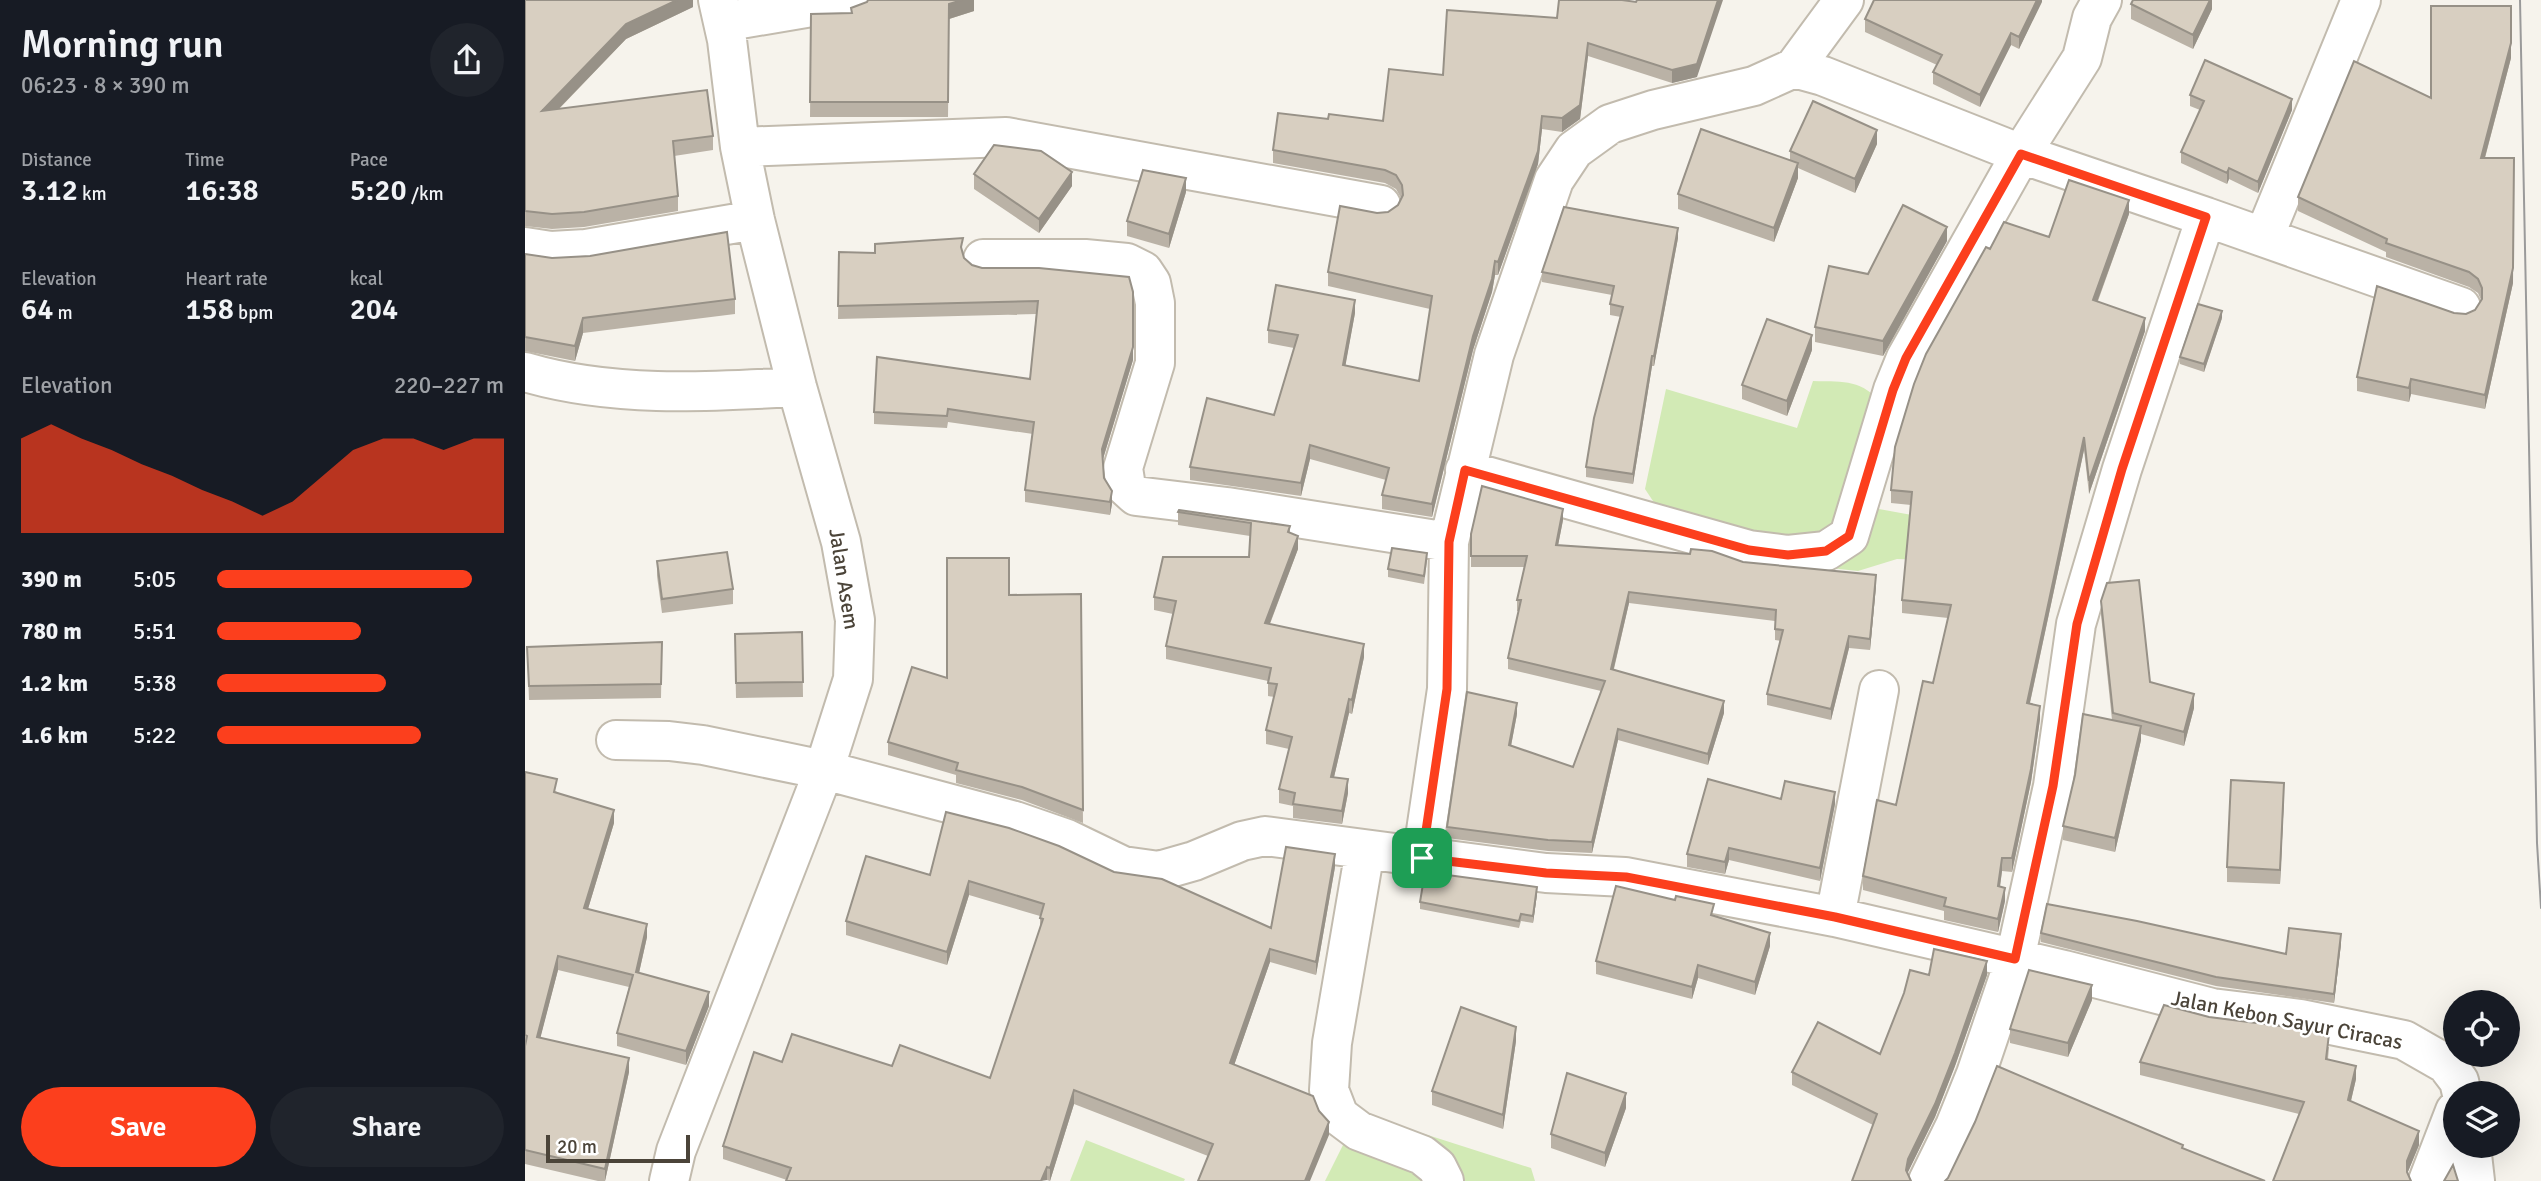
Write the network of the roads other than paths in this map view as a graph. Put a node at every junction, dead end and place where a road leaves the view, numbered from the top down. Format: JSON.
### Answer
{"nodes":[{"id":1,"x":853,"y":0,"type":"edge"},
{"id":2,"x":1845,"y":0,"type":"edge"},
{"id":3,"x":2102,"y":0,"type":"edge"},
{"id":4,"x":2361,"y":0,"type":"edge"},
{"id":5,"x":721,"y":11,"type":"edge"},
{"id":6,"x":1794,"y":68,"type":"junction"},
{"id":7,"x":740,"y":147,"type":"junction"},
{"id":8,"x":2021,"y":154,"type":"junction"},
{"id":9,"x":1381,"y":205,"type":"dead end"},
{"id":10,"x":2206,"y":217,"type":"junction"},
{"id":11,"x":755,"y":220,"type":"junction"},
{"id":12,"x":2264,"y":237,"type":"junction"},
{"id":13,"x":525,"y":247,"type":"edge"},
{"id":14,"x":983,"y":259,"type":"dead end"},
{"id":15,"x":2461,"y":307,"type":"dead end"},
{"id":16,"x":525,"y":372,"type":"edge"},
{"id":17,"x":797,"y":387,"type":"junction"},
{"id":18,"x":1465,"y":470,"type":"junction"},
{"id":19,"x":1449,"y":542,"type":"junction"},
{"id":20,"x":1879,"y":690,"type":"dead end"},
{"id":21,"x":616,"y":740,"type":"dead end"},
{"id":22,"x":824,"y":770,"type":"junction"},
{"id":23,"x":1365,"y":850,"type":"junction"},
{"id":24,"x":1422,"y":858,"type":"junction"},
{"id":25,"x":1835,"y":917,"type":"junction"},
{"id":26,"x":2015,"y":959,"type":"junction"},
{"id":27,"x":2458,"y":1081,"type":"edge"},
{"id":28,"x":2443,"y":1142,"type":"edge"},
{"id":29,"x":2472,"y":1158,"type":"edge"},
{"id":30,"x":669,"y":1181,"type":"edge"},
{"id":31,"x":1444,"y":1181,"type":"edge"},
{"id":32,"x":1928,"y":1181,"type":"edge"},
{"id":33,"x":2428,"y":1181,"type":"edge"},
{"id":34,"x":2475,"y":1181,"type":"edge"}],
"edges":[{"from":1,"to":5,"type":"street"},
{"from":2,"to":6,"type":"street"},
{"from":3,"to":8,"type":"street"},
{"from":4,"to":12,"type":"street"},
{"from":5,"to":7,"type":"street","name":"Jalan Asem"},
{"from":6,"to":8,"type":"street"},
{"from":6,"to":18,"type":"street"},
{"from":7,"to":9,"type":"street"},
{"from":7,"to":11,"type":"street","name":"Jalan Asem"},
{"from":8,"to":10,"type":"street"},
{"from":8,"to":18,"type":"street"},
{"from":10,"to":12,"type":"street"},
{"from":10,"to":26,"type":"street"},
{"from":11,"to":13,"type":"street"},
{"from":11,"to":17,"type":"street","name":"Jalan Asem"},
{"from":12,"to":15,"type":"street"},
{"from":14,"to":19,"type":"street"},
{"from":16,"to":17,"type":"street"},
{"from":17,"to":22,"type":"street","name":"Jalan Asem"},
{"from":18,"to":19,"type":"street"},
{"from":19,"to":24,"type":"street"},
{"from":20,"to":25,"type":"street"},
{"from":21,"to":22,"type":"street","name":"Jalan Kebon Sayur Ciracas"},
{"from":22,"to":23,"type":"street","name":"Jalan Kebon Sayur Ciracas"},
{"from":22,"to":30,"type":"street","name":"Jalan Asem"},
{"from":23,"to":24,"type":"street","name":"Jalan Kebon Sayur Ciracas"},
{"from":23,"to":31,"type":"street"},
{"from":24,"to":25,"type":"street","name":"Jalan Kebon Sayur Ciracas"},
{"from":25,"to":26,"type":"street","name":"Jalan Kebon Sayur Ciracas"},
{"from":26,"to":27,"type":"street","name":"Jalan Kebon Sayur Ciracas"},
{"from":26,"to":32,"type":"street"},
{"from":28,"to":33,"type":"street"},
{"from":29,"to":34,"type":"street"}]}
